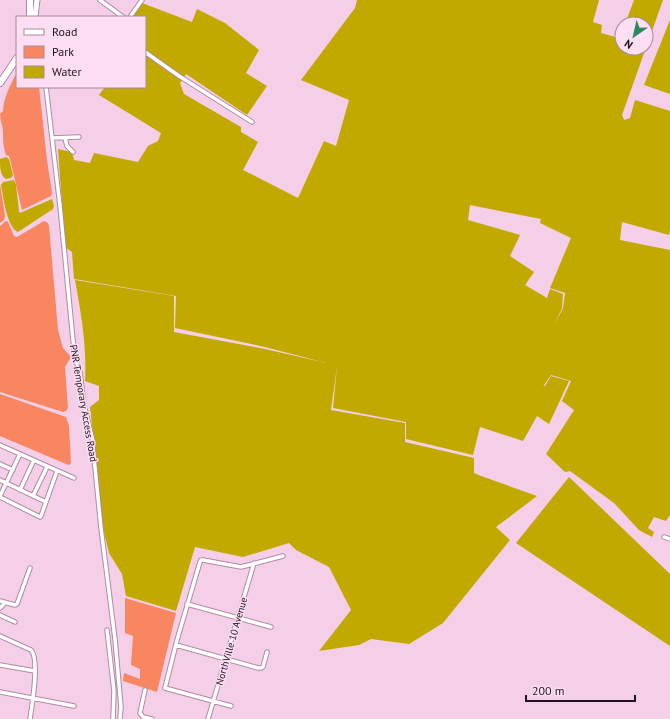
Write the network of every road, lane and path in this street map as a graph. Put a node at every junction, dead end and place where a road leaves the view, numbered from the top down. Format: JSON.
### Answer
{"nodes":[{"id":1,"x":30,"y":0,"type":"edge"},
{"id":2,"x":37,"y":0,"type":"edge"},
{"id":3,"x":100,"y":0,"type":"edge"},
{"id":4,"x":142,"y":0,"type":"edge"},
{"id":5,"x":30,"y":16,"type":"edge"},
{"id":6,"x":35,"y":16,"type":"edge"},
{"id":7,"x":122,"y":16,"type":"edge"},
{"id":8,"x":131,"y":16,"type":"edge"},
{"id":9,"x":146,"y":53,"type":"edge"},
{"id":10,"x":16,"y":59,"type":"edge"},
{"id":11,"x":0,"y":83,"type":"edge"},
{"id":12,"x":46,"y":88,"type":"edge"},
{"id":13,"x":252,"y":122,"type":"dead end"},
{"id":14,"x":79,"y":137,"type":"dead end"},
{"id":15,"x":52,"y":138,"type":"junction"},
{"id":16,"x":65,"y":138,"type":"junction"},
{"id":17,"x":72,"y":152,"type":"dead end"},
{"id":18,"x":0,"y":445,"type":"edge"},
{"id":19,"x":20,"y":454,"type":"junction"},
{"id":20,"x":34,"y":460,"type":"junction"},
{"id":21,"x":0,"y":464,"type":"edge"},
{"id":22,"x":47,"y":467,"type":"junction"},
{"id":23,"x":13,"y":470,"type":"junction"},
{"id":24,"x":57,"y":471,"type":"junction"},
{"id":25,"x":74,"y":478,"type":"dead end"},
{"id":26,"x":0,"y":480,"type":"edge"},
{"id":27,"x":7,"y":483,"type":"junction"},
{"id":28,"x":20,"y":490,"type":"junction"},
{"id":29,"x":0,"y":496,"type":"edge"},
{"id":30,"x":32,"y":496,"type":"junction"},
{"id":31,"x":46,"y":502,"type":"junction"},
{"id":32,"x":664,"y":538,"type":"dead end"},
{"id":33,"x":670,"y":539,"type":"edge"},
{"id":34,"x":283,"y":556,"type":"dead end"},
{"id":35,"x":254,"y":563,"type":"junction"},
{"id":36,"x":30,"y":568,"type":"dead end"},
{"id":37,"x":0,"y":600,"type":"edge"},
{"id":38,"x":5,"y":602,"type":"junction"},
{"id":39,"x":187,"y":604,"type":"junction"},
{"id":40,"x":0,"y":608,"type":"edge"},
{"id":41,"x":0,"y":615,"type":"edge"},
{"id":42,"x":238,"y":618,"type":"junction"},
{"id":43,"x":15,"y":622,"type":"dead end"},
{"id":44,"x":271,"y":627,"type":"dead end"},
{"id":45,"x":107,"y":630,"type":"dead end"},
{"id":46,"x":0,"y":636,"type":"edge"},
{"id":47,"x":176,"y":645,"type":"junction"},
{"id":48,"x":267,"y":652,"type":"dead end"},
{"id":49,"x":226,"y":658,"type":"junction"},
{"id":50,"x":0,"y":665,"type":"edge"},
{"id":51,"x":35,"y":671,"type":"junction"},
{"id":52,"x":145,"y":690,"type":"dead end"},
{"id":53,"x":0,"y":692,"type":"edge"},
{"id":54,"x":33,"y":699,"type":"junction"},
{"id":55,"x":213,"y":701,"type":"junction"},
{"id":56,"x":74,"y":706,"type":"dead end"},
{"id":57,"x":231,"y":706,"type":"dead end"},
{"id":58,"x":30,"y":719,"type":"edge"},
{"id":59,"x":113,"y":719,"type":"edge"},
{"id":60,"x":120,"y":719,"type":"edge"},
{"id":61,"x":152,"y":719,"type":"edge"},
{"id":62,"x":208,"y":719,"type":"edge"}],
"edges":[{"from":1,"to":5,"type":"highway"},
{"from":2,"to":6,"type":"main road"},
{"from":3,"to":7,"type":"street"},
{"from":4,"to":8,"type":"street"},
{"from":9,"to":13,"type":"street"},
{"from":10,"to":11,"type":"highway"},
{"from":12,"to":15,"type":"street","name":"PNR Temporary Access Road"},
{"from":14,"to":16,"type":"street"},
{"from":15,"to":16,"type":"street"},
{"from":15,"to":60,"type":"street","name":"PNR Temporary Access Road"},
{"from":16,"to":17,"type":"street"},
{"from":18,"to":19,"type":"street"},
{"from":19,"to":20,"type":"street"},
{"from":19,"to":23,"type":"street"},
{"from":20,"to":22,"type":"street"},
{"from":20,"to":28,"type":"street"},
{"from":21,"to":23,"type":"street"},
{"from":22,"to":24,"type":"street"},
{"from":22,"to":30,"type":"street"},
{"from":23,"to":27,"type":"street"},
{"from":24,"to":25,"type":"street"},
{"from":24,"to":31,"type":"street"},
{"from":26,"to":27,"type":"street"},
{"from":27,"to":28,"type":"street"},
{"from":27,"to":29,"type":"street"},
{"from":28,"to":30,"type":"street"},
{"from":29,"to":31,"type":"street"},
{"from":30,"to":31,"type":"street"},
{"from":32,"to":33,"type":"street"},
{"from":34,"to":35,"type":"street"},
{"from":35,"to":39,"type":"street"},
{"from":35,"to":42,"type":"street","name":"NorthVille 10 Avenue"},
{"from":36,"to":38,"type":"street"},
{"from":37,"to":38,"type":"street"},
{"from":38,"to":40,"type":"street"},
{"from":39,"to":42,"type":"street"},
{"from":39,"to":47,"type":"street"},
{"from":41,"to":43,"type":"street"},
{"from":42,"to":44,"type":"street"},
{"from":42,"to":49,"type":"street","name":"NorthVille 10 Avenue"},
{"from":45,"to":59,"type":"street"},
{"from":46,"to":51,"type":"street"},
{"from":47,"to":49,"type":"street"},
{"from":47,"to":55,"type":"street"},
{"from":48,"to":49,"type":"street"},
{"from":49,"to":55,"type":"street","name":"NorthVille 10 Avenue"},
{"from":50,"to":51,"type":"street"},
{"from":51,"to":54,"type":"street"},
{"from":52,"to":61,"type":"street"},
{"from":53,"to":54,"type":"street"},
{"from":54,"to":56,"type":"street"},
{"from":54,"to":58,"type":"street"},
{"from":55,"to":57,"type":"street"},
{"from":55,"to":62,"type":"street","name":"NorthVille 10 Avenue"}]}
